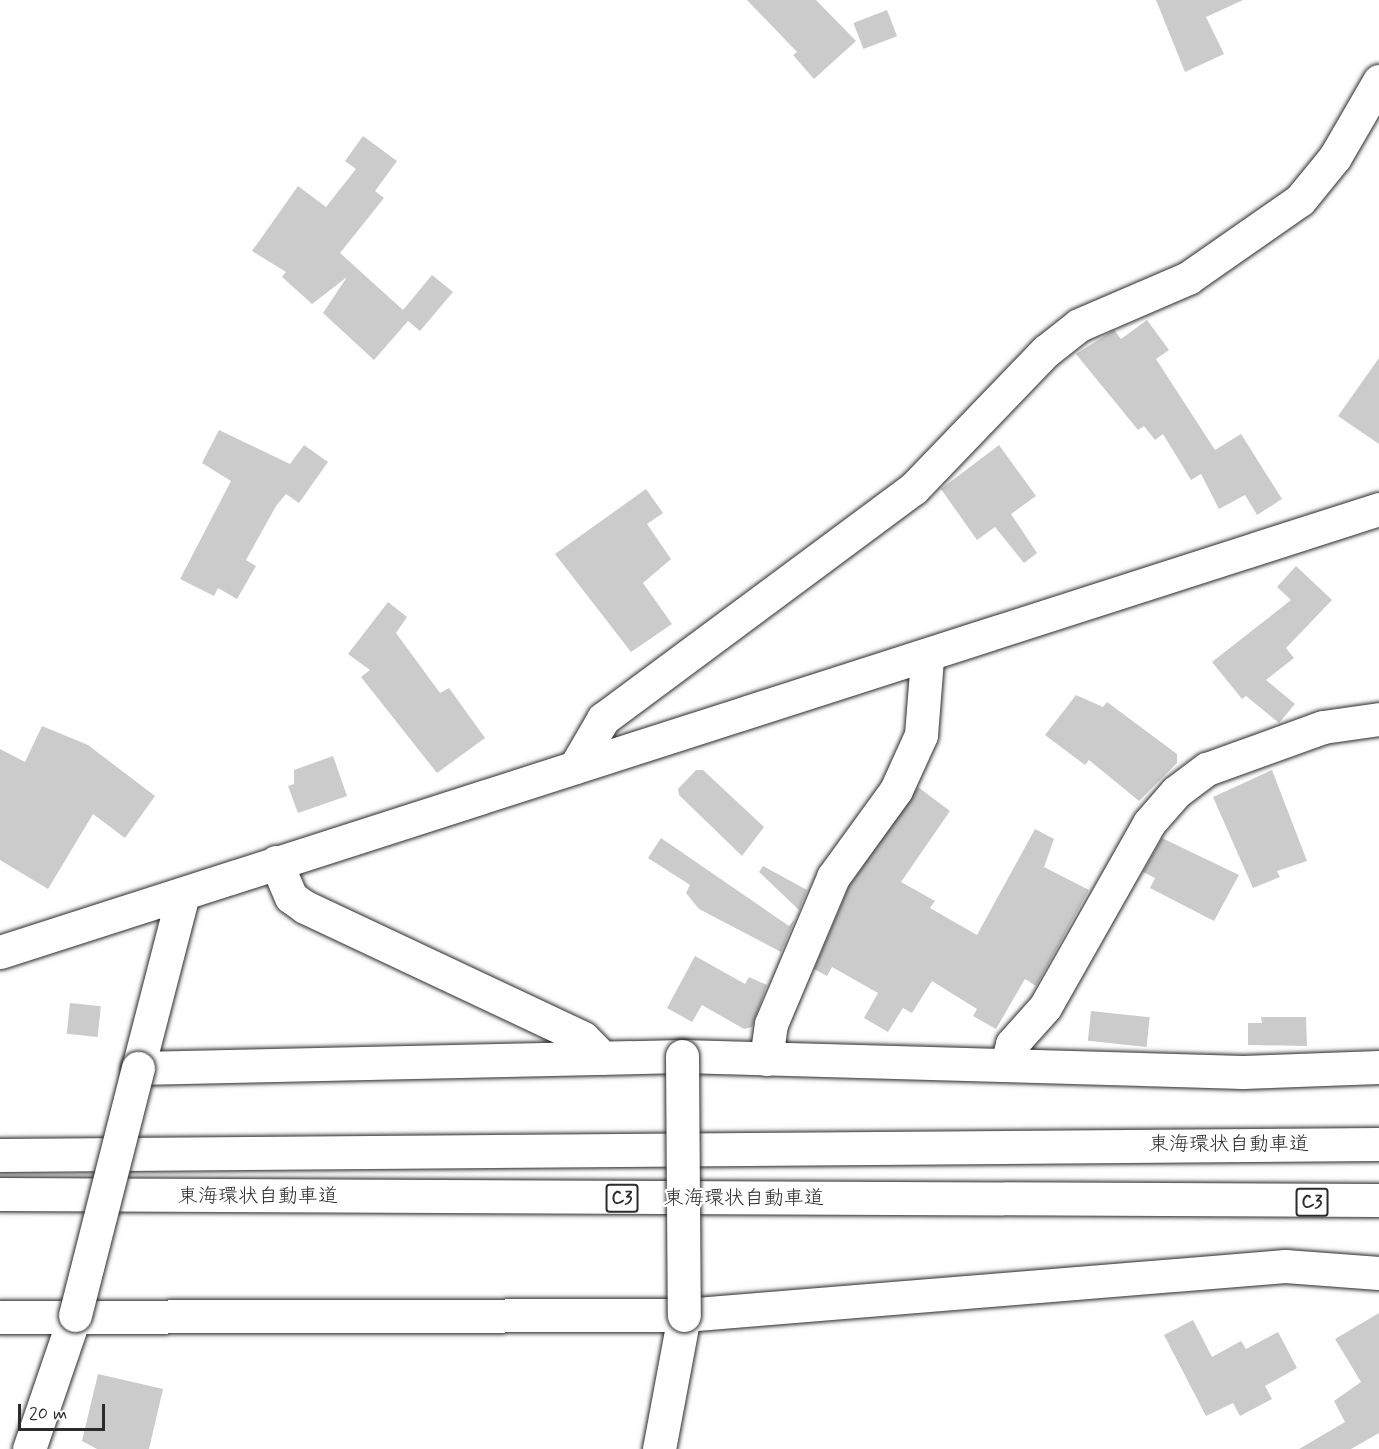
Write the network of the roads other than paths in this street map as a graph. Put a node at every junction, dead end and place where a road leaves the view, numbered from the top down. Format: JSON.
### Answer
{"nodes":[{"id":1,"x":1379,"y":81,"type":"edge"},
{"id":2,"x":1379,"y":509,"type":"edge"},
{"id":3,"x":927,"y":658,"type":"junction"},
{"id":4,"x":1379,"y":718,"type":"edge"},
{"id":5,"x":575,"y":767,"type":"junction"},
{"id":6,"x":276,"y":862,"type":"junction"},
{"id":7,"x":183,"y":894,"type":"junction"},
{"id":8,"x":0,"y":952,"type":"edge"},
{"id":9,"x":682,"y":1056,"type":"junction"},
{"id":10,"x":603,"y":1058,"type":"junction"},
{"id":11,"x":766,"y":1059,"type":"junction"},
{"id":12,"x":1007,"y":1063,"type":"junction"},
{"id":13,"x":1379,"y":1067,"type":"edge"},
{"id":14,"x":138,"y":1068,"type":"junction"},
{"id":15,"x":1379,"y":1144,"type":"edge"},
{"id":16,"x":0,"y":1155,"type":"edge"},
{"id":17,"x":0,"y":1194,"type":"edge"},
{"id":18,"x":1379,"y":1200,"type":"edge"},
{"id":19,"x":1379,"y":1273,"type":"edge"},
{"id":20,"x":75,"y":1315,"type":"junction"},
{"id":21,"x":684,"y":1315,"type":"junction"},
{"id":22,"x":0,"y":1317,"type":"edge"},
{"id":23,"x":29,"y":1449,"type":"edge"},
{"id":24,"x":659,"y":1449,"type":"edge"}],
"edges":[{"from":1,"to":5,"type":"main road"},
{"from":2,"to":3,"type":"main road"},
{"from":3,"to":5,"type":"main road"},
{"from":3,"to":11,"type":"main road"},
{"from":4,"to":12,"type":"main road"},
{"from":5,"to":6,"type":"main road"},
{"from":6,"to":7,"type":"main road"},
{"from":6,"to":10,"type":"main road"},
{"from":7,"to":8,"type":"main road"},
{"from":7,"to":14,"type":"main road"},
{"from":9,"to":10,"type":"main road"},
{"from":9,"to":11,"type":"main road"},
{"from":9,"to":21,"type":"main road","bridge":true},
{"from":10,"to":14,"type":"main road"},
{"from":11,"to":12,"type":"main road"},
{"from":12,"to":13,"type":"main road"},
{"from":14,"to":20,"type":"main road","bridge":true},
{"from":15,"to":16,"type":"main road","name":"東海環状自動車道"},
{"from":17,"to":18,"type":"main road","name":"東海環状自動車道","number":"C3"},
{"from":19,"to":21,"type":"main road"},
{"from":20,"to":21,"type":"main road"},
{"from":20,"to":22,"type":"main road"},
{"from":20,"to":23,"type":"main road"},
{"from":21,"to":24,"type":"main road"}]}
